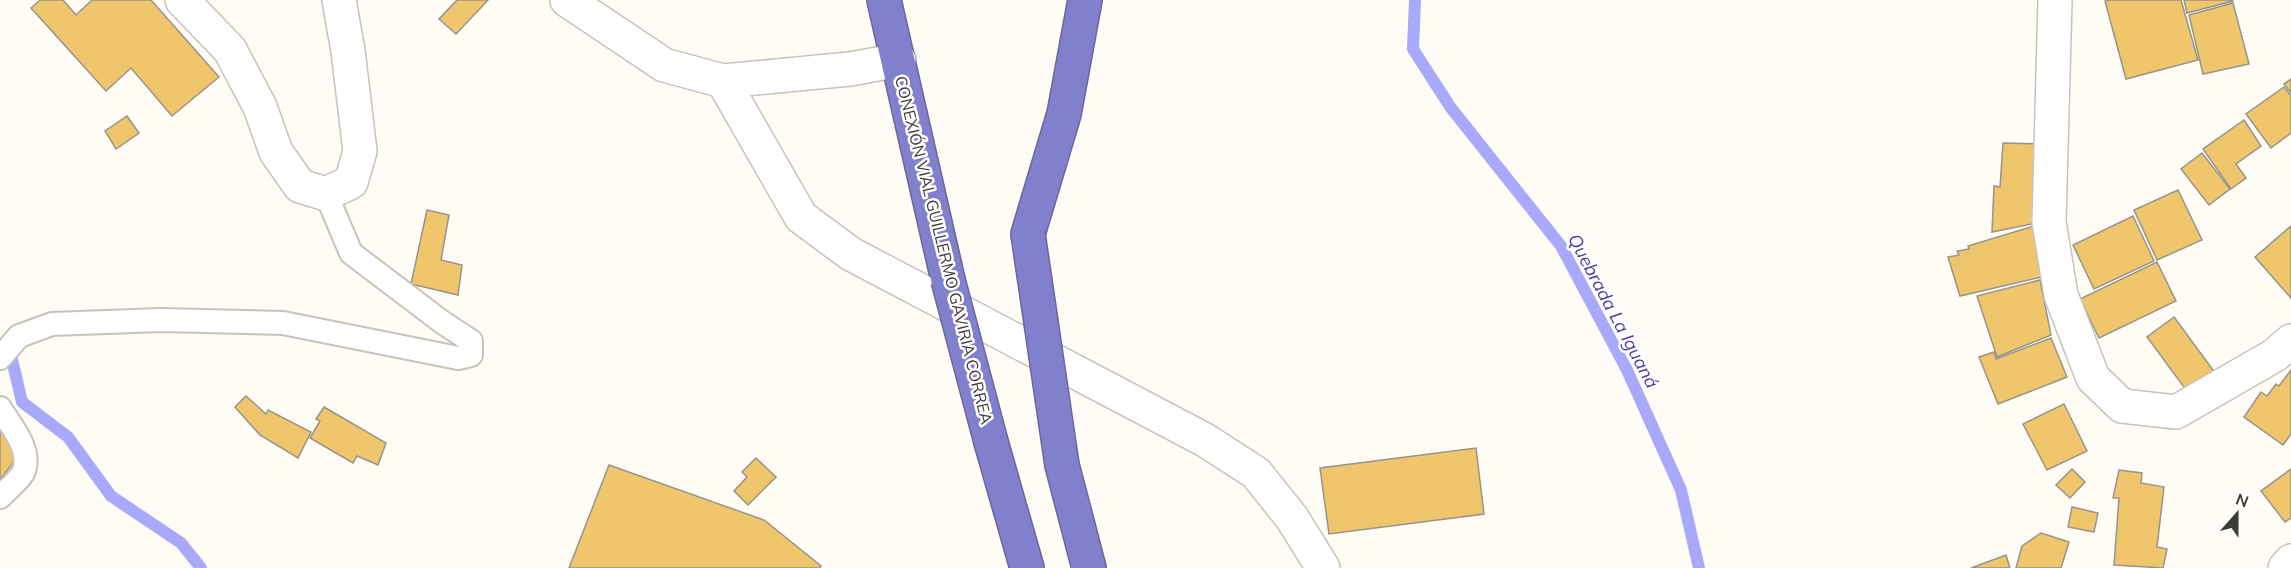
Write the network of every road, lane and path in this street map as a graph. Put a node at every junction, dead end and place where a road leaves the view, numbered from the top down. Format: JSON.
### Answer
{"nodes":[{"id":1,"x":182,"y":0,"type":"edge"},
{"id":2,"x":339,"y":0,"type":"edge"},
{"id":3,"x":567,"y":0,"type":"edge"},
{"id":4,"x":884,"y":0,"type":"edge"},
{"id":5,"x":1085,"y":0,"type":"edge"},
{"id":6,"x":2055,"y":0,"type":"edge"},
{"id":7,"x":898,"y":60,"type":"junction"},
{"id":8,"x":723,"y":81,"type":"junction"},
{"id":9,"x":326,"y":194,"type":"junction"},
{"id":10,"x":2291,"y":341,"type":"edge"},
{"id":11,"x":0,"y":358,"type":"edge"},
{"id":12,"x":0,"y":408,"type":"edge"},
{"id":13,"x":0,"y":497,"type":"edge"},
{"id":14,"x":2291,"y":561,"type":"edge"},
{"id":15,"x":1027,"y":568,"type":"edge"},
{"id":16,"x":1089,"y":568,"type":"edge"},
{"id":17,"x":1323,"y":568,"type":"edge"},
{"id":18,"x":2285,"y":568,"type":"edge"}],
"edges":[{"from":1,"to":9,"type":"street"},
{"from":2,"to":9,"type":"street"},
{"from":3,"to":8,"type":"street"},
{"from":4,"to":7,"type":"highway","name":"CONEXIÓN VIAL GUILLERMO GAVIRIA CORREA"},
{"from":5,"to":16,"type":"highway","bridge":true},
{"from":6,"to":10,"type":"street"},
{"from":7,"to":8,"type":"street"},
{"from":7,"to":15,"type":"highway","name":"CONEXIÓN VIAL GUILLERMO GAVIRIA CORREA","bridge":true},
{"from":8,"to":17,"type":"street"},
{"from":9,"to":11,"type":"lane"},
{"from":12,"to":13,"type":"lane"},
{"from":14,"to":18,"type":"street"}]}
